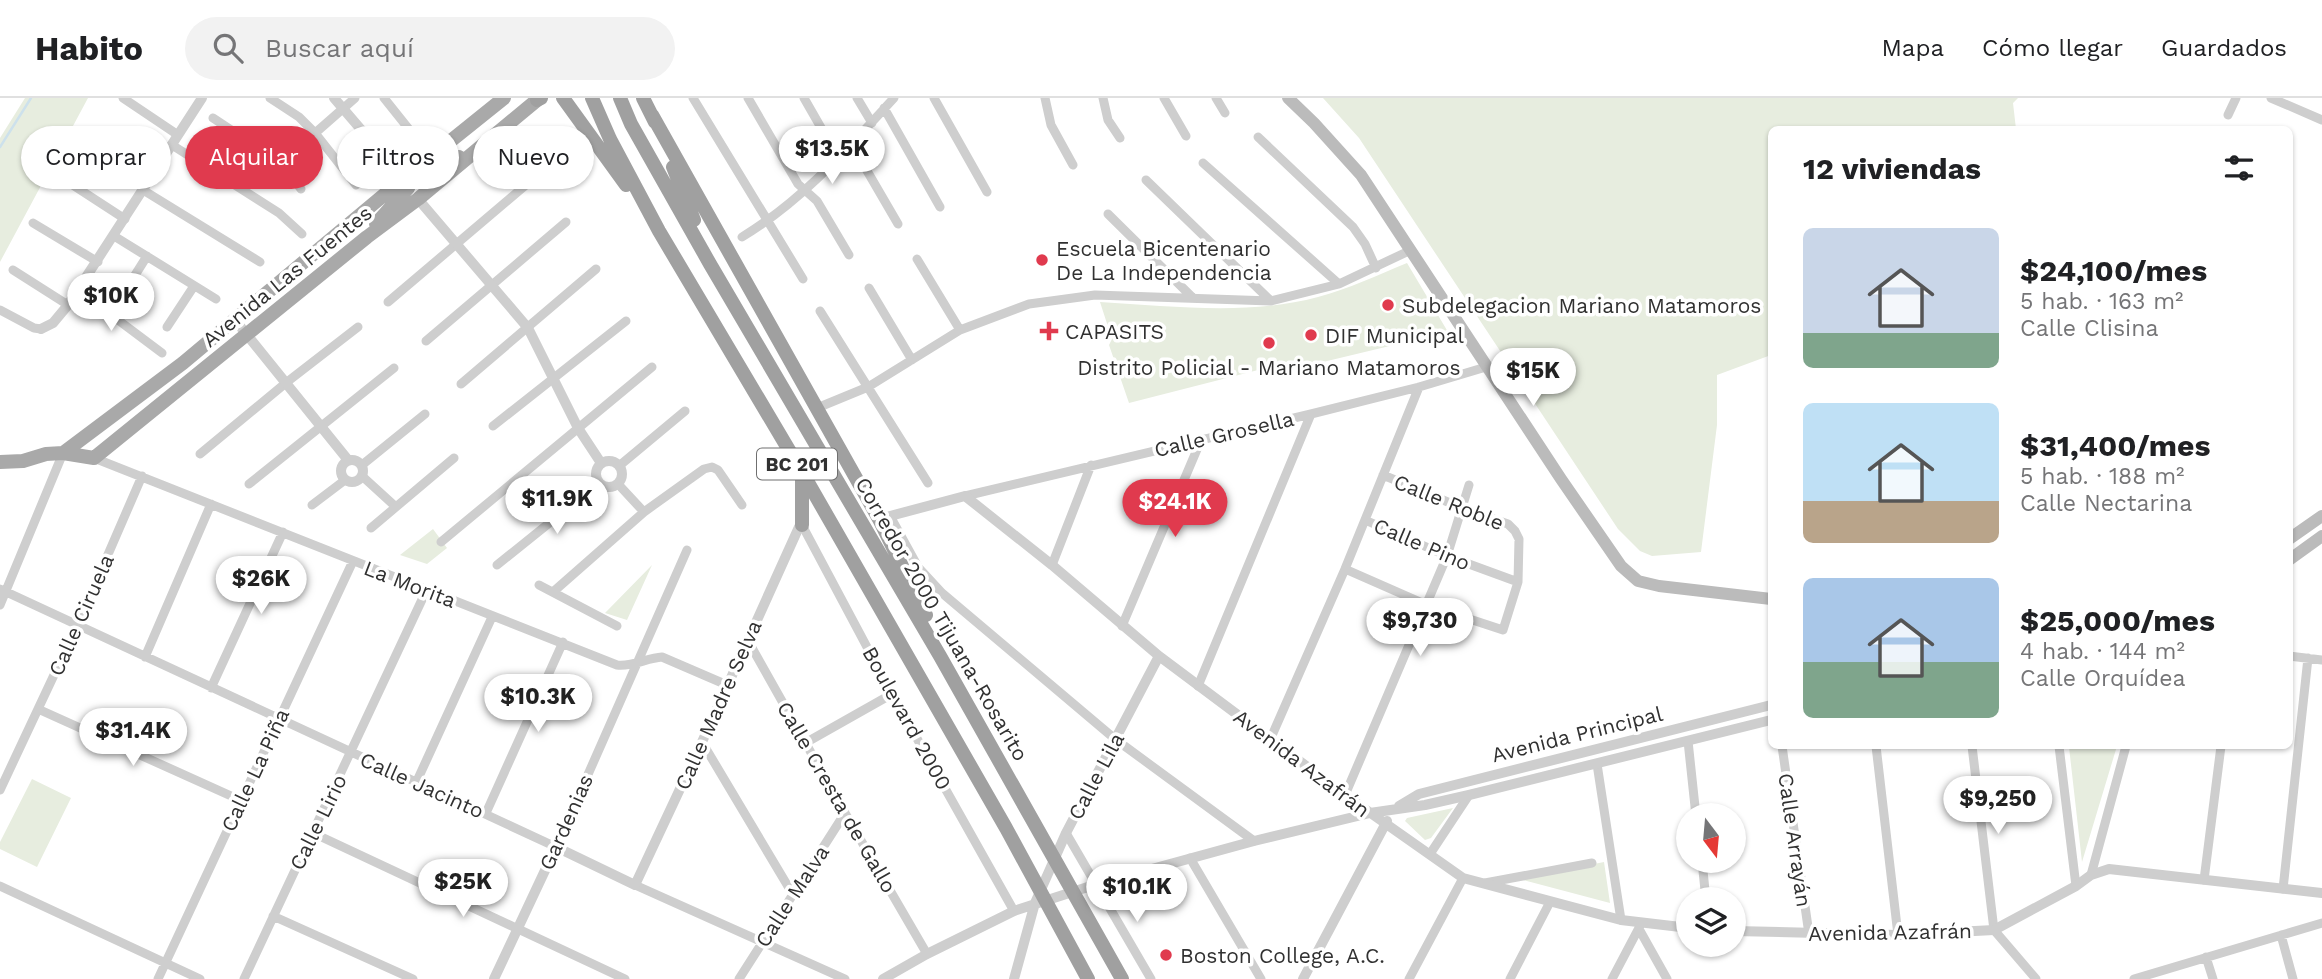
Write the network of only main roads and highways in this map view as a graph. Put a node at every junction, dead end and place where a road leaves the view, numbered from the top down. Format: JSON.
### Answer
{"nodes":[{"id":1,"x":505,"y":98,"type":"edge"},
{"id":2,"x":563,"y":98,"type":"edge"},
{"id":3,"x":592,"y":98,"type":"edge"},
{"id":4,"x":620,"y":98,"type":"edge"},
{"id":5,"x":643,"y":98,"type":"edge"},
{"id":6,"x":1288,"y":98,"type":"edge"},
{"id":7,"x":538,"y":99,"type":"edge"},
{"id":8,"x":652,"y":115,"type":"junction"},
{"id":9,"x":505,"y":126,"type":"edge"},
{"id":10,"x":459,"y":136,"type":"edge"},
{"id":11,"x":473,"y":153,"type":"edge"},
{"id":12,"x":396,"y":189,"type":"edge"},
{"id":13,"x":401,"y":189,"type":"edge"},
{"id":14,"x":367,"y":237,"type":"junction"},
{"id":15,"x":666,"y":242,"type":"junction"},
{"id":16,"x":710,"y":264,"type":"junction"},
{"id":17,"x":62,"y":453,"type":"junction"},
{"id":18,"x":0,"y":462,"type":"edge"},
{"id":19,"x":802,"y":472,"type":"junction"},
{"id":20,"x":2322,"y":516,"type":"edge"},
{"id":21,"x":802,"y":525,"type":"road end"},
{"id":22,"x":2293,"y":536,"type":"edge"},
{"id":23,"x":2322,"y":536,"type":"edge"},
{"id":24,"x":2293,"y":557,"type":"edge"},
{"id":25,"x":1768,"y":599,"type":"edge"},
{"id":26,"x":940,"y":656,"type":"junction"},
{"id":27,"x":1088,"y":979,"type":"edge"},
{"id":28,"x":1122,"y":979,"type":"edge"}],
"edges":[{"from":1,"to":10,"type":"main road","name":"Avenida Las Fuentes"},
{"from":2,"to":15,"type":"highway"},
{"from":3,"to":15,"type":"highway","number":"BC 201"},
{"from":4,"to":16,"type":"highway","name":"Corredor 2000 Tijuana-Rosarito","number":"BC 201"},
{"from":5,"to":8,"type":"highway"},
{"from":6,"to":25,"type":"main road"},
{"from":7,"to":9,"type":"main road","name":"Avenida Las Fuentes"},
{"from":8,"to":16,"type":"highway"},
{"from":8,"to":26,"type":"highway"},
{"from":11,"to":14,"type":"main road","name":"Avenida Las Fuentes"},
{"from":12,"to":17,"type":"main road","name":"Avenida Las Fuentes"},
{"from":13,"to":14,"type":"main road"},
{"from":14,"to":17,"type":"main road","name":"Avenida Las Fuentes"},
{"from":15,"to":19,"type":"highway","number":"BC 201"},
{"from":16,"to":26,"type":"highway","name":"Corredor 2000 Tijuana-Rosarito","number":"BC 201"},
{"from":17,"to":18,"type":"main road"},
{"from":19,"to":21,"type":"highway"},
{"from":19,"to":27,"type":"highway","number":"BC 201"},
{"from":20,"to":22,"type":"main road"},
{"from":23,"to":24,"type":"main road"},
{"from":26,"to":28,"type":"highway","name":"Corredor 2000 Tijuana-Rosarito","number":"BC 201"}]}
